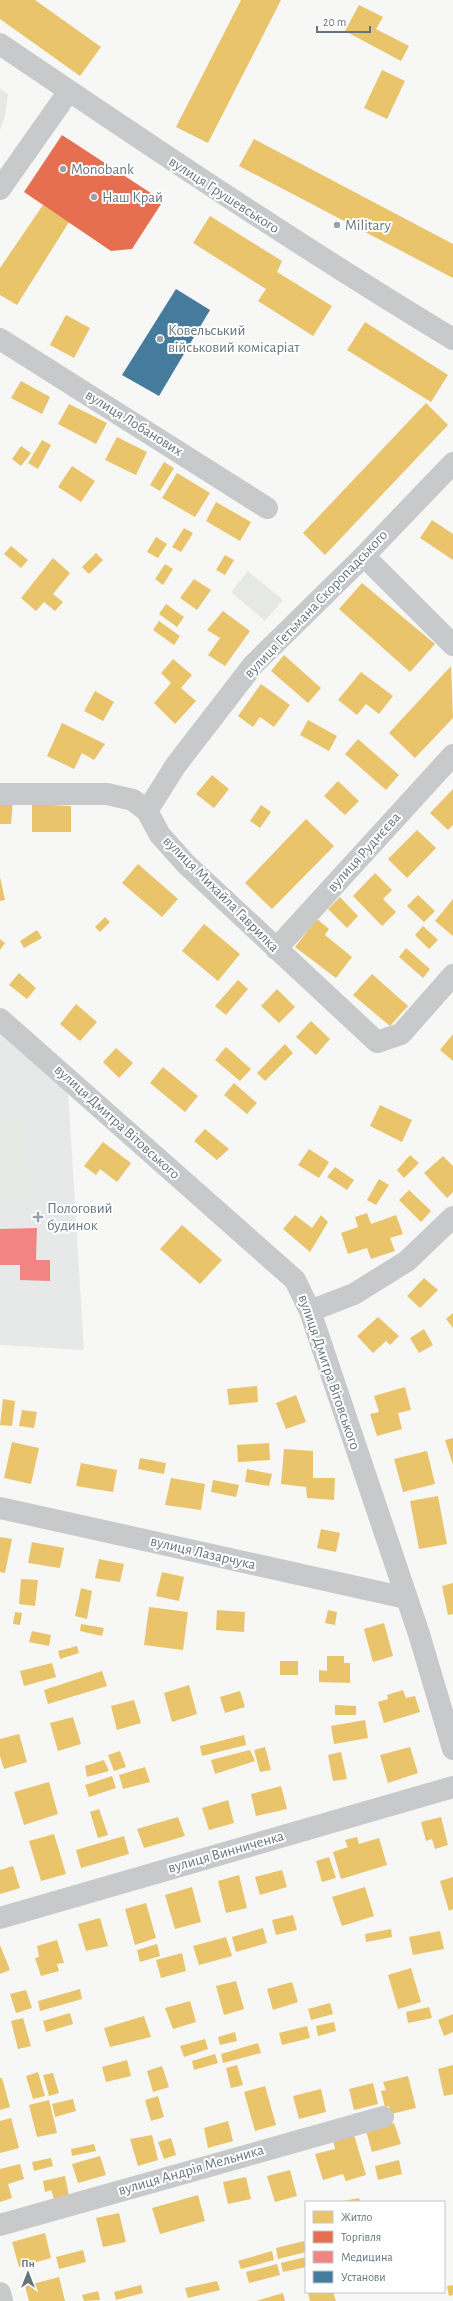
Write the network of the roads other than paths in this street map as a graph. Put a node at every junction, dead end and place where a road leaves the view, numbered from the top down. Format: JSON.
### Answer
{"nodes":[{"id":1,"x":0,"y":44,"type":"edge"},
{"id":2,"x":69,"y":91,"type":"junction"},
{"id":3,"x":0,"y":188,"type":"edge"},
{"id":4,"x":0,"y":339,"type":"edge"},
{"id":5,"x":453,"y":339,"type":"edge"},
{"id":6,"x":453,"y":463,"type":"edge"},
{"id":7,"x":267,"y":508,"type":"dead end"},
{"id":8,"x":364,"y":556,"type":"junction"},
{"id":9,"x":453,"y":645,"type":"edge"},
{"id":10,"x":453,"y":755,"type":"edge"},
{"id":11,"x":0,"y":794,"type":"edge"},
{"id":12,"x":147,"y":811,"type":"junction"},
{"id":13,"x":276,"y":949,"type":"junction"},
{"id":14,"x":453,"y":975,"type":"edge"},
{"id":15,"x":0,"y":1019,"type":"edge"},
{"id":16,"x":453,"y":1217,"type":"edge"},
{"id":17,"x":310,"y":1311,"type":"junction"},
{"id":18,"x":0,"y":1508,"type":"edge"},
{"id":19,"x":406,"y":1598,"type":"junction"},
{"id":20,"x":453,"y":1749,"type":"edge"},
{"id":21,"x":453,"y":1787,"type":"edge"},
{"id":22,"x":0,"y":1918,"type":"edge"},
{"id":23,"x":383,"y":2117,"type":"dead end"},
{"id":24,"x":0,"y":2225,"type":"edge"},
{"id":25,"x":0,"y":2293,"type":"edge"},
{"id":26,"x":2,"y":2301,"type":"edge"}],
"edges":[{"from":1,"to":2,"type":"street","name":"вулиця Грушевського"},
{"from":2,"to":3,"type":"street"},
{"from":2,"to":5,"type":"street","name":"вулиця Грушевського"},
{"from":4,"to":7,"type":"street","name":"вулиця Лобанових"},
{"from":6,"to":8,"type":"street","name":"вулиця Гетьмана Скоропадського"},
{"from":8,"to":9,"type":"street"},
{"from":8,"to":12,"type":"street","name":"вулиця Гетьмана Скоропадського"},
{"from":10,"to":13,"type":"street","name":"вулиця Руднєєва"},
{"from":11,"to":12,"type":"street","name":"вулиця Михайла Гаврилка"},
{"from":12,"to":13,"type":"street","name":"вулиця Михайла Гаврилка"},
{"from":13,"to":14,"type":"street","name":"вулиця Михайла Гаврилка"},
{"from":15,"to":17,"type":"street","name":"вулиця Дмитра Вітовського"},
{"from":16,"to":17,"type":"street"},
{"from":17,"to":19,"type":"street","name":"вулиця Дмитра Вітовського"},
{"from":18,"to":19,"type":"street","name":"вулиця Лазарчука"},
{"from":19,"to":20,"type":"street","name":"вулиця Дмитра Вітовського"},
{"from":21,"to":22,"type":"street","name":"вулиця Винниченка"},
{"from":23,"to":24,"type":"street","name":"вулиця Андрія Мельника"},
{"from":25,"to":26,"type":"street"}]}
